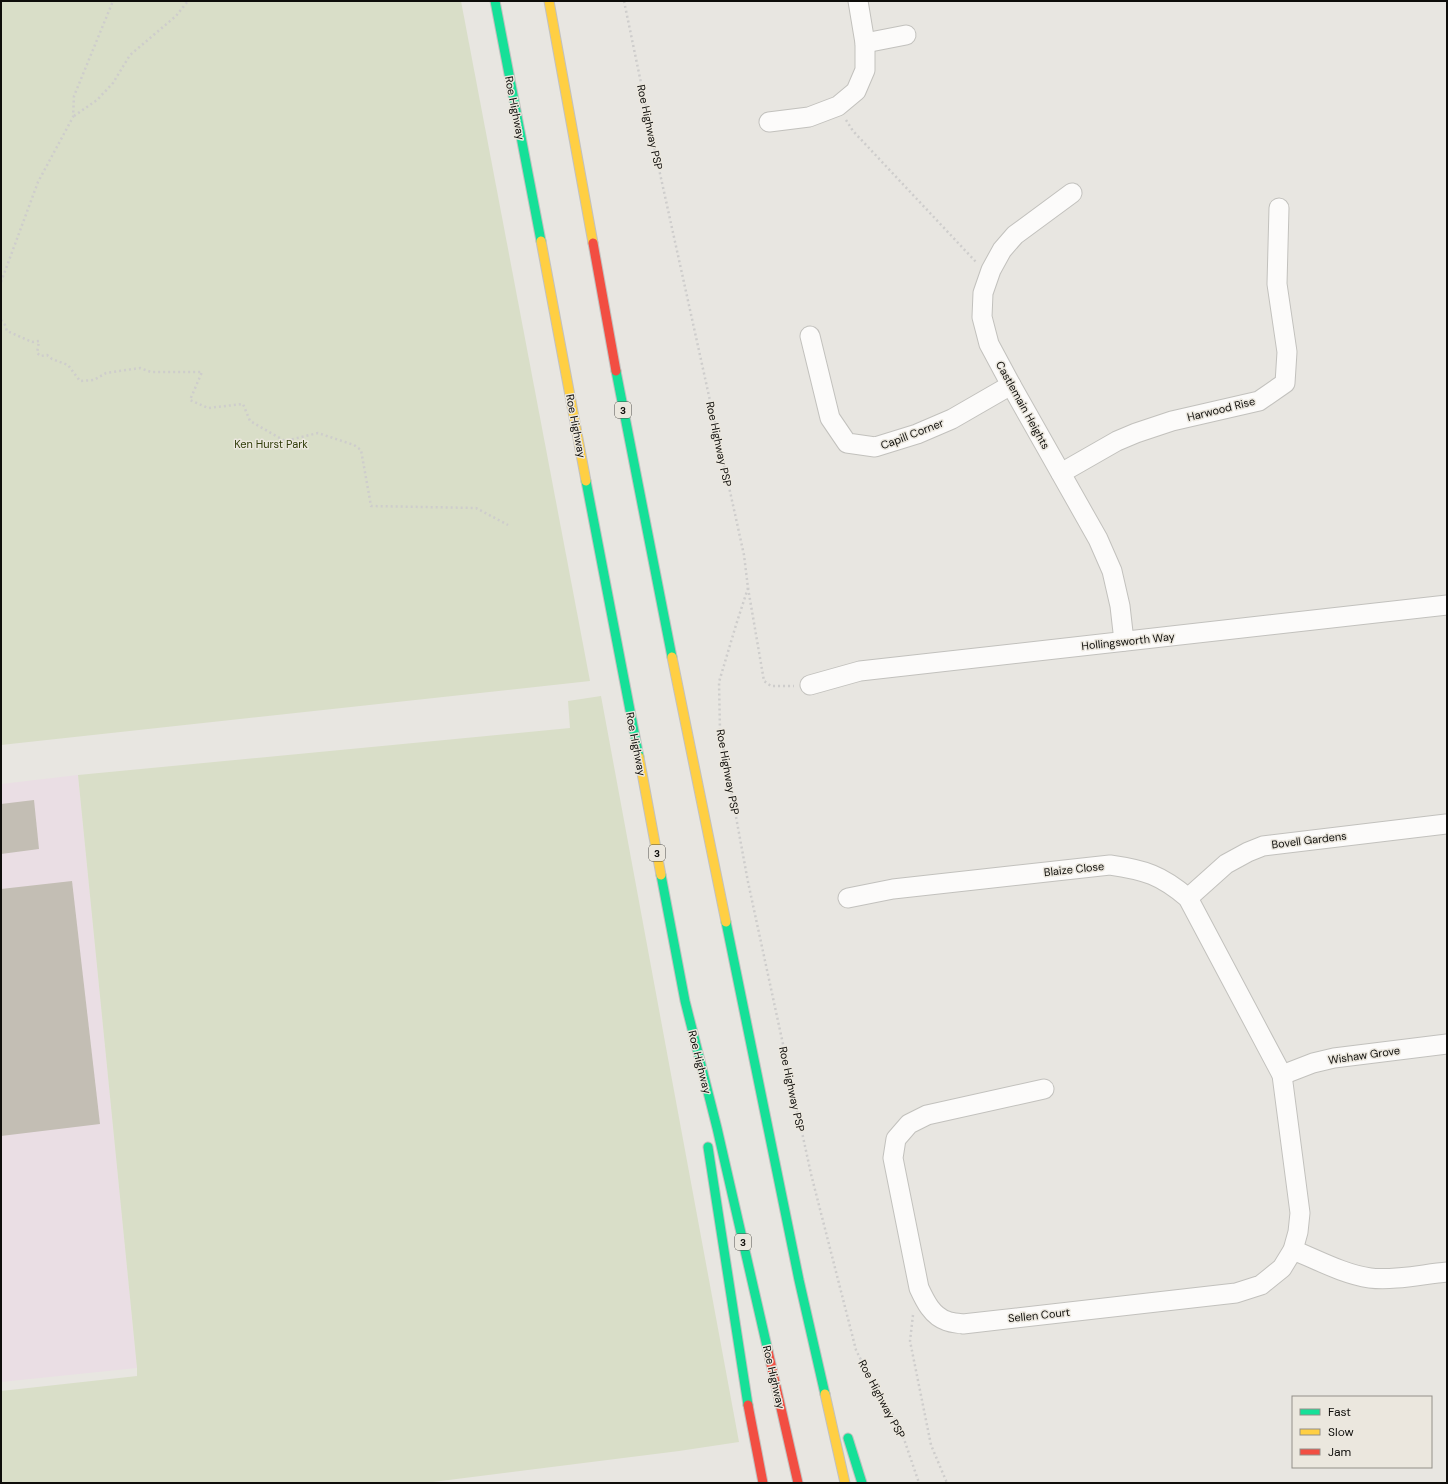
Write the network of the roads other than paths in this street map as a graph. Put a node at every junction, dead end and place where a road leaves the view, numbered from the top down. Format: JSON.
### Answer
{"nodes":[{"id":1,"x":495,"y":1,"type":"edge"},
{"id":2,"x":549,"y":1,"type":"edge"},
{"id":3,"x":858,"y":1,"type":"edge"},
{"id":4,"x":906,"y":35,"type":"dead end"},
{"id":5,"x":865,"y":43,"type":"junction"},
{"id":6,"x":769,"y":122,"type":"dead end"},
{"id":7,"x":1072,"y":193,"type":"dead end"},
{"id":8,"x":1278,"y":208,"type":"dead end"},
{"id":9,"x":810,"y":336,"type":"dead end"},
{"id":10,"x":1011,"y":385,"type":"junction"},
{"id":11,"x":1061,"y":474,"type":"junction"},
{"id":12,"x":1447,"y":605,"type":"edge"},
{"id":13,"x":1124,"y":641,"type":"junction"},
{"id":14,"x":810,"y":685,"type":"road end"},
{"id":15,"x":1446,"y":824,"type":"dead end"},
{"id":16,"x":848,"y":898,"type":"dead end"},
{"id":17,"x":1188,"y":898,"type":"junction"},
{"id":18,"x":685,"y":1001,"type":"junction"},
{"id":19,"x":1447,"y":1044,"type":"edge"},
{"id":20,"x":1282,"y":1075,"type":"junction"},
{"id":21,"x":1044,"y":1089,"type":"dead end"},
{"id":22,"x":701,"y":1104,"type":"dead end"},
{"id":23,"x":706,"y":1135,"type":"dead end"},
{"id":24,"x":1293,"y":1250,"type":"junction"},
{"id":25,"x":1447,"y":1272,"type":"edge"},
{"id":26,"x":799,"y":1280,"type":"junction"},
{"id":27,"x":834,"y":1393,"type":"dead end"},
{"id":28,"x":846,"y":1430,"type":"dead end"},
{"id":29,"x":763,"y":1483,"type":"edge"},
{"id":30,"x":798,"y":1483,"type":"edge"},
{"id":31,"x":845,"y":1483,"type":"edge"},
{"id":32,"x":862,"y":1483,"type":"edge"}],
"edges":[{"from":1,"to":18,"type":"highway","name":"Roe Highway","number":"3"},
{"from":2,"to":26,"type":"highway","number":"3"},
{"from":3,"to":5,"type":"street"},
{"from":4,"to":5,"type":"street"},
{"from":5,"to":6,"type":"street"},
{"from":7,"to":10,"type":"street","name":"Castlemain Heights"},
{"from":8,"to":11,"type":"street","name":"Harwood Rise"},
{"from":9,"to":10,"type":"street","name":"Capill Corner"},
{"from":10,"to":11,"type":"street","name":"Castlemain Heights"},
{"from":11,"to":13,"type":"street","name":"Castlemain Heights"},
{"from":12,"to":13,"type":"street","name":"Hollingsworth Way"},
{"from":13,"to":14,"type":"street","name":"Hollingsworth Way"},
{"from":15,"to":17,"type":"street","name":"Bovell Gardens"},
{"from":16,"to":17,"type":"street","name":"Blaize Close"},
{"from":17,"to":20,"type":"street","name":"Blaize Close"},
{"from":18,"to":22,"type":"highway"},
{"from":18,"to":30,"type":"highway","name":"Roe Highway","number":"3"},
{"from":19,"to":20,"type":"street","name":"Wishaw Grove"},
{"from":20,"to":24,"type":"street","name":"Sellen Court"},
{"from":21,"to":24,"type":"street","name":"Sellen Court"},
{"from":23,"to":29,"type":"highway"},
{"from":24,"to":25,"type":"street"},
{"from":26,"to":27,"type":"highway"},
{"from":26,"to":31,"type":"highway","number":"3"},
{"from":28,"to":32,"type":"highway"}]}
